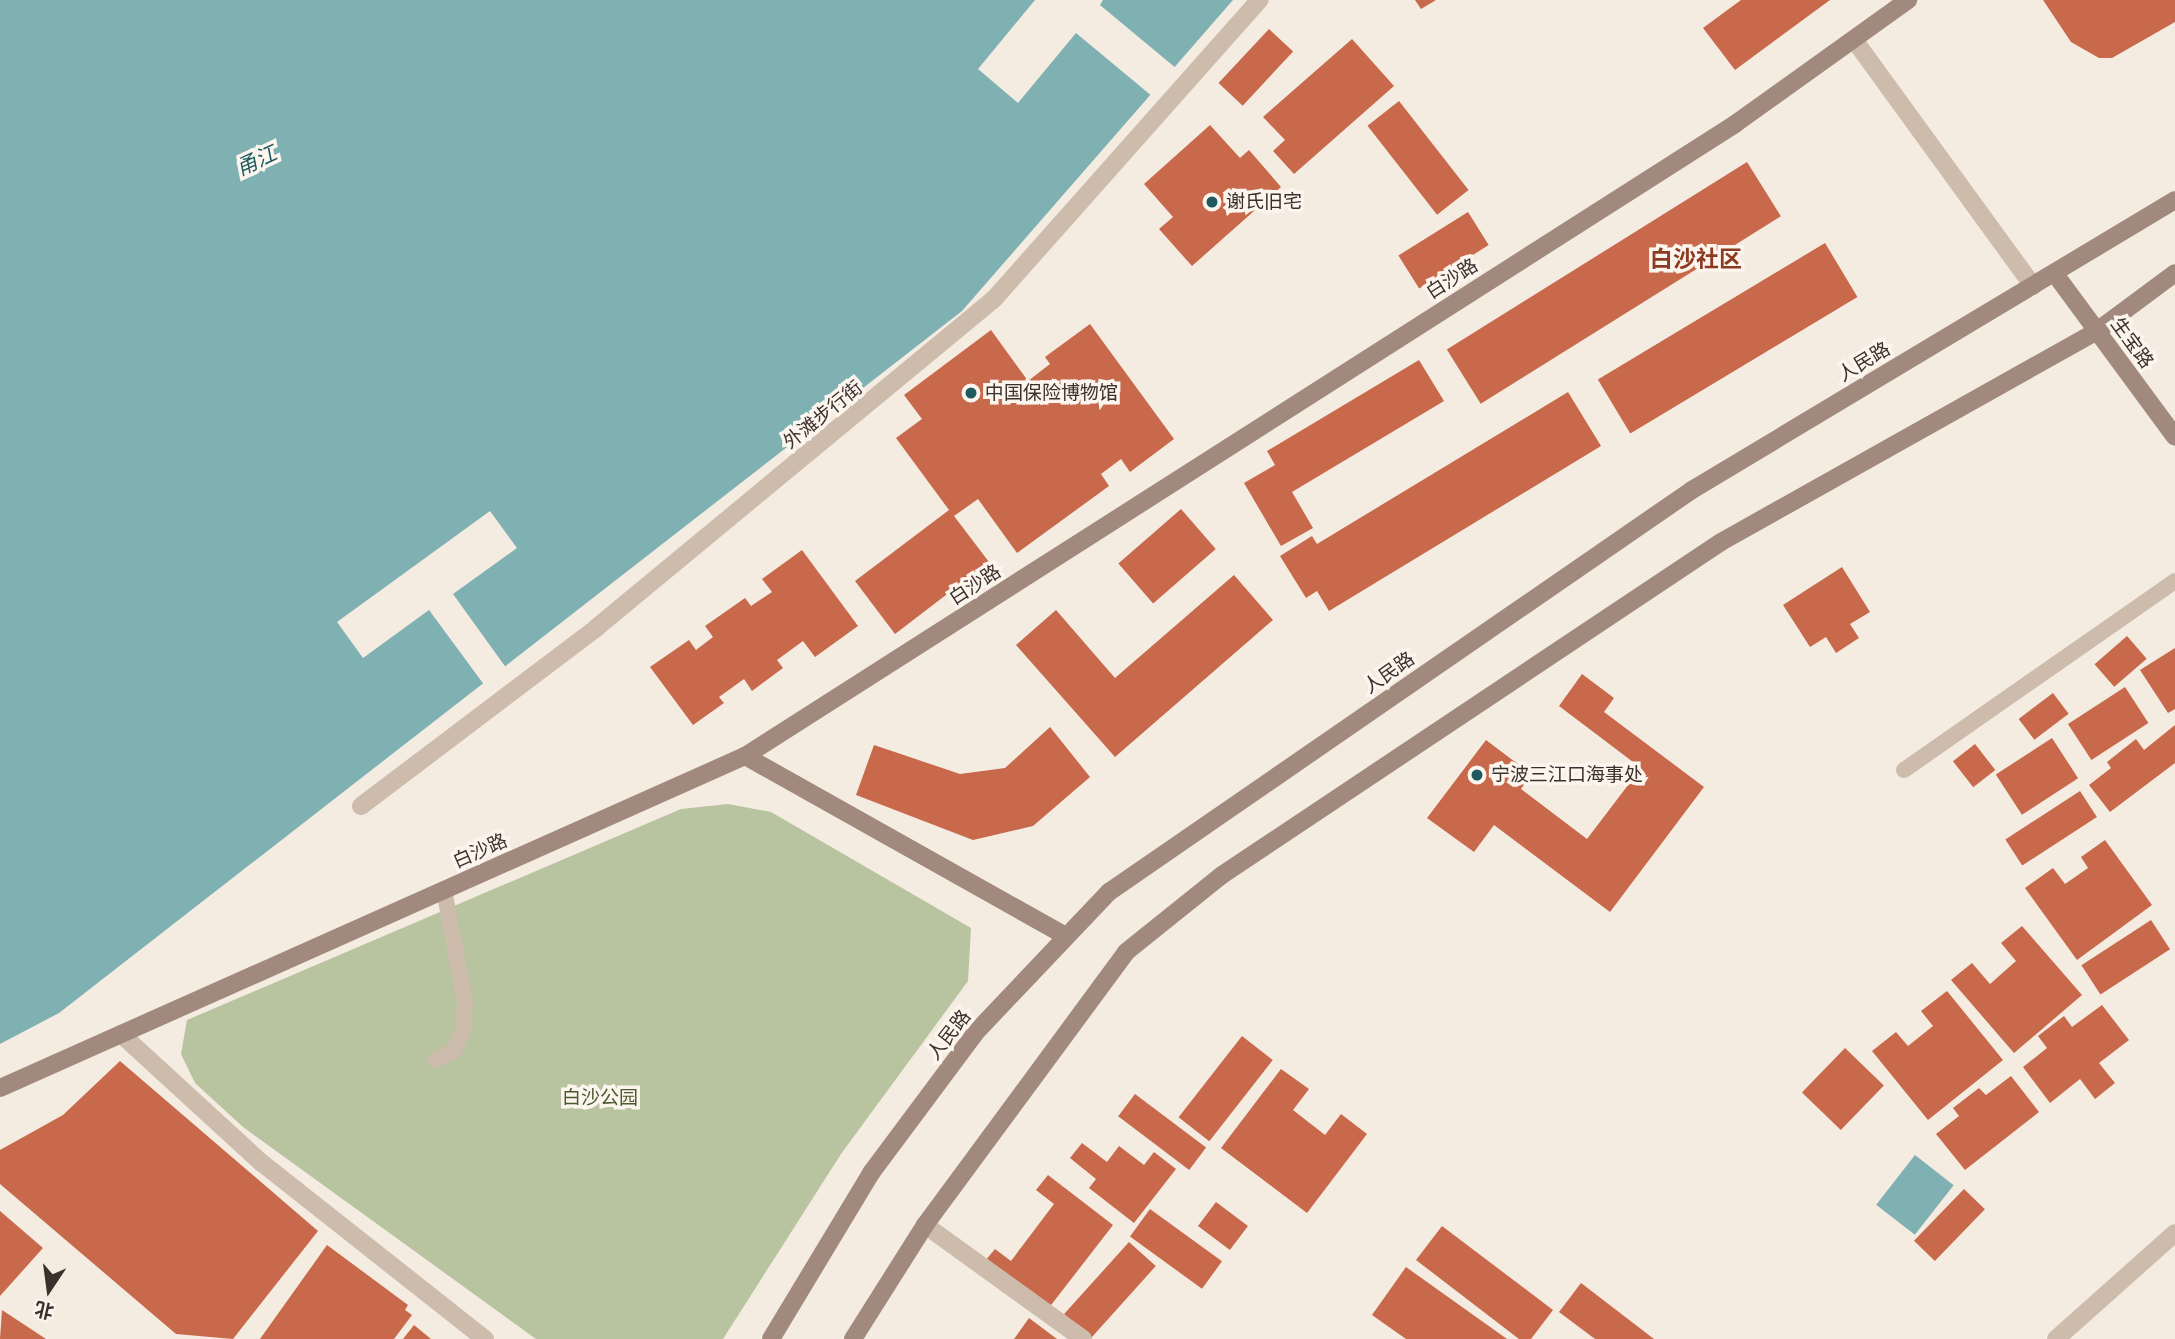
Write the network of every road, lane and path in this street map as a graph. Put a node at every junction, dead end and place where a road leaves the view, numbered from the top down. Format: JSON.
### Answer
{"nodes":[{"id":1,"x":1259,"y":0,"type":"edge"},
{"id":2,"x":1908,"y":0,"type":"edge"},
{"id":3,"x":1854,"y":41,"type":"junction"},
{"id":4,"x":2175,"y":200,"type":"edge"},
{"id":5,"x":2056,"y":274,"type":"junction"},
{"id":6,"x":2174,"y":277,"type":"edge"},
{"id":7,"x":2033,"y":286,"type":"junction"},
{"id":8,"x":2097,"y":331,"type":"junction"},
{"id":9,"x":2175,"y":437,"type":"edge"},
{"id":10,"x":2175,"y":581,"type":"edge"},
{"id":11,"x":745,"y":756,"type":"junction"},
{"id":12,"x":1904,"y":770,"type":"dead end"},
{"id":13,"x":361,"y":806,"type":"dead end"},
{"id":14,"x":444,"y":890,"type":"junction"},
{"id":15,"x":1066,"y":936,"type":"junction"},
{"id":16,"x":121,"y":1034,"type":"junction"},
{"id":17,"x":435,"y":1060,"type":"dead end"},
{"id":18,"x":0,"y":1088,"type":"edge"},
{"id":19,"x":925,"y":1225,"type":"junction"},
{"id":20,"x":2175,"y":1233,"type":"edge"},
{"id":21,"x":485,"y":1339,"type":"edge"},
{"id":22,"x":771,"y":1339,"type":"edge"},
{"id":23,"x":853,"y":1339,"type":"edge"},
{"id":24,"x":1083,"y":1339,"type":"edge"},
{"id":25,"x":2056,"y":1339,"type":"edge"}],
"edges":[{"from":1,"to":13,"type":"street","name":"外滩步行街"},
{"from":2,"to":3,"type":"main road","name":"白沙路"},
{"from":3,"to":7,"type":"street"},
{"from":3,"to":11,"type":"main road","name":"白沙路"},
{"from":4,"to":5,"type":"main road","name":"人民路"},
{"from":5,"to":7,"type":"main road","name":"人民路"},
{"from":5,"to":8,"type":"main road","name":"生宝路"},
{"from":6,"to":8,"type":"main road"},
{"from":7,"to":15,"type":"main road","name":"人民路"},
{"from":8,"to":9,"type":"main road","name":"生宝路"},
{"from":8,"to":19,"type":"main road"},
{"from":10,"to":12,"type":"lane"},
{"from":11,"to":14,"type":"main road","name":"白沙路"},
{"from":11,"to":15,"type":"main road"},
{"from":14,"to":16,"type":"main road","name":"白沙路"},
{"from":14,"to":17,"type":"lane"},
{"from":15,"to":22,"type":"main road","name":"人民路"},
{"from":16,"to":18,"type":"main road","name":"白沙路"},
{"from":16,"to":21,"type":"street"},
{"from":19,"to":23,"type":"main road"},
{"from":19,"to":24,"type":"street"},
{"from":20,"to":25,"type":"street"}]}
